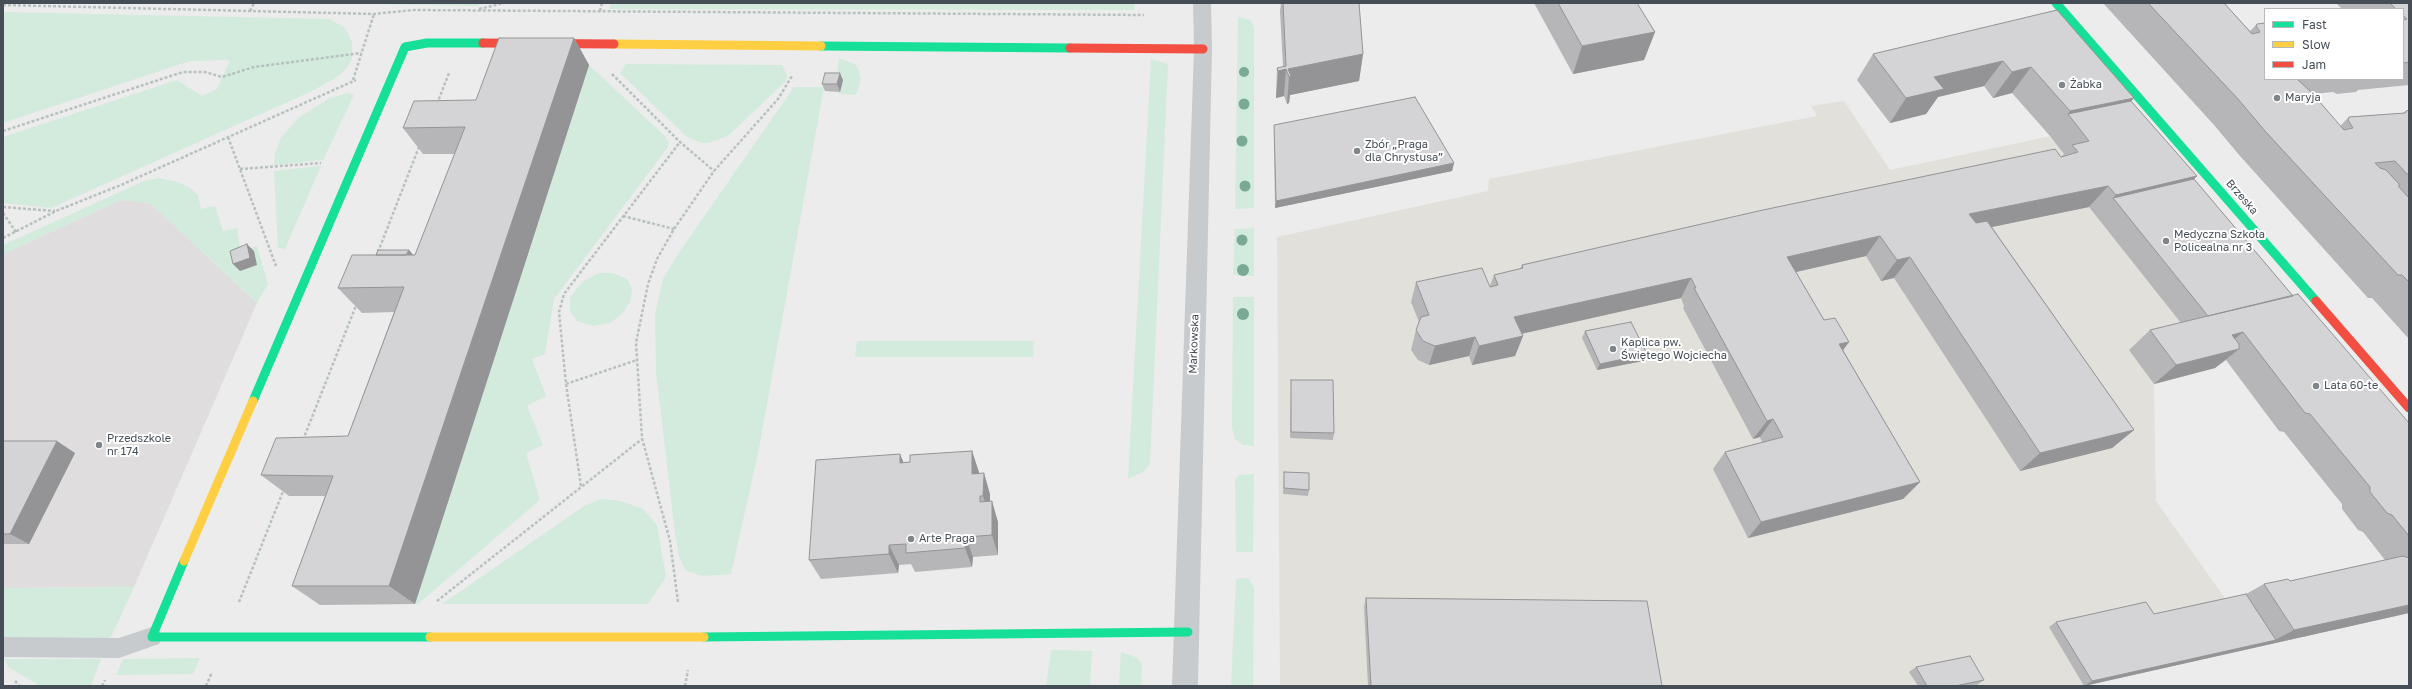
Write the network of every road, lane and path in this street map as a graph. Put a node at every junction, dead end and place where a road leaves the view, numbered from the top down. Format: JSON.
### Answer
{"nodes":[{"id":1,"x":254,"y":3,"type":"edge"},
{"id":2,"x":504,"y":3,"type":"edge"},
{"id":3,"x":602,"y":3,"type":"edge"},
{"id":4,"x":1202,"y":3,"type":"edge"},
{"id":5,"x":2056,"y":3,"type":"edge"},
{"id":6,"x":3,"y":5,"type":"edge"},
{"id":7,"x":475,"y":10,"type":"junction"},
{"id":8,"x":250,"y":11,"type":"junction"},
{"id":9,"x":600,"y":11,"type":"junction"},
{"id":10,"x":374,"y":14,"type":"junction"},
{"id":11,"x":1144,"y":14,"type":"dead end"},
{"id":12,"x":802,"y":45,"type":"junction"},
{"id":13,"x":1203,"y":49,"type":"junction"},
{"id":14,"x":361,"y":53,"type":"junction"},
{"id":15,"x":451,"y":68,"type":"dead end"},
{"id":16,"x":609,"y":71,"type":"dead end"},
{"id":17,"x":436,"y":105,"type":"edge"},
{"id":18,"x":3,"y":131,"type":"edge"},
{"id":19,"x":228,"y":137,"type":"junction"},
{"id":20,"x":421,"y":142,"type":"edge"},
{"id":21,"x":680,"y":142,"type":"junction"},
{"id":22,"x":322,"y":163,"type":"dead end"},
{"id":23,"x":240,"y":169,"type":"junction"},
{"id":24,"x":714,"y":170,"type":"junction"},
{"id":25,"x":3,"y":207,"type":"edge"},
{"id":26,"x":56,"y":211,"type":"junction"},
{"id":27,"x":3,"y":214,"type":"edge"},
{"id":28,"x":623,"y":216,"type":"junction"},
{"id":29,"x":674,"y":229,"type":"junction"},
{"id":30,"x":16,"y":232,"type":"junction"},
{"id":31,"x":3,"y":238,"type":"edge"},
{"id":32,"x":375,"y":260,"type":"edge"},
{"id":33,"x":360,"y":297,"type":"edge"},
{"id":34,"x":294,"y":306,"type":"junction"},
{"id":35,"x":637,"y":360,"type":"junction"},
{"id":36,"x":566,"y":384,"type":"junction"},
{"id":37,"x":2409,"y":408,"type":"edge"},
{"id":38,"x":642,"y":438,"type":"junction"},
{"id":39,"x":302,"y":444,"type":"edge"},
{"id":40,"x":287,"y":481,"type":"edge"},
{"id":41,"x":581,"y":486,"type":"junction"},
{"id":42,"x":435,"y":603,"type":"dead end"},
{"id":43,"x":1188,"y":632,"type":"junction"},
{"id":44,"x":152,"y":636,"type":"junction"},
{"id":45,"x":226,"y":636,"type":"junction"},
{"id":46,"x":683,"y":637,"type":"junction"},
{"id":47,"x":3,"y":647,"type":"edge"},
{"id":48,"x":206,"y":686,"type":"edge"},
{"id":49,"x":1185,"y":686,"type":"edge"}],
"edges":[{"from":1,"to":8,"type":"path"},
{"from":2,"to":7,"type":"path"},
{"from":3,"to":9,"type":"path"},
{"from":4,"to":13,"type":"street","name":"Markowska"},
{"from":5,"to":37,"type":"street","name":"Brzeska"},
{"from":6,"to":8,"type":"path"},
{"from":7,"to":9,"type":"path"},
{"from":7,"to":10,"type":"path"},
{"from":8,"to":10,"type":"path"},
{"from":9,"to":11,"type":"path"},
{"from":10,"to":14,"type":"path"},
{"from":12,"to":13,"type":"street"},
{"from":12,"to":24,"type":"path"},
{"from":12,"to":34,"type":"street"},
{"from":13,"to":43,"type":"street","name":"Markowska"},
{"from":14,"to":18,"type":"path"},
{"from":14,"to":19,"type":"path"},
{"from":15,"to":17,"type":"path"},
{"from":16,"to":21,"type":"path"},
{"from":19,"to":23,"type":"path"},
{"from":19,"to":26,"type":"path"},
{"from":20,"to":32,"type":"path"},
{"from":21,"to":24,"type":"path"},
{"from":21,"to":28,"type":"path"},
{"from":22,"to":23,"type":"path"},
{"from":23,"to":34,"type":"path"},
{"from":24,"to":29,"type":"path"},
{"from":25,"to":26,"type":"path"},
{"from":26,"to":30,"type":"path"},
{"from":27,"to":30,"type":"path"},
{"from":28,"to":29,"type":"path"},
{"from":28,"to":36,"type":"path"},
{"from":29,"to":35,"type":"path"},
{"from":30,"to":31,"type":"path"},
{"from":33,"to":39,"type":"path"},
{"from":34,"to":44,"type":"street"},
{"from":35,"to":36,"type":"path"},
{"from":35,"to":38,"type":"path"},
{"from":36,"to":41,"type":"path"},
{"from":38,"to":41,"type":"path"},
{"from":38,"to":46,"type":"path"},
{"from":40,"to":45,"type":"path"},
{"from":41,"to":42,"type":"path"},
{"from":43,"to":46,"type":"street"},
{"from":43,"to":49,"type":"street","name":"Markowska"},
{"from":44,"to":45,"type":"street"},
{"from":44,"to":47,"type":"lane"},
{"from":45,"to":46,"type":"street"},
{"from":45,"to":48,"type":"path"}]}
